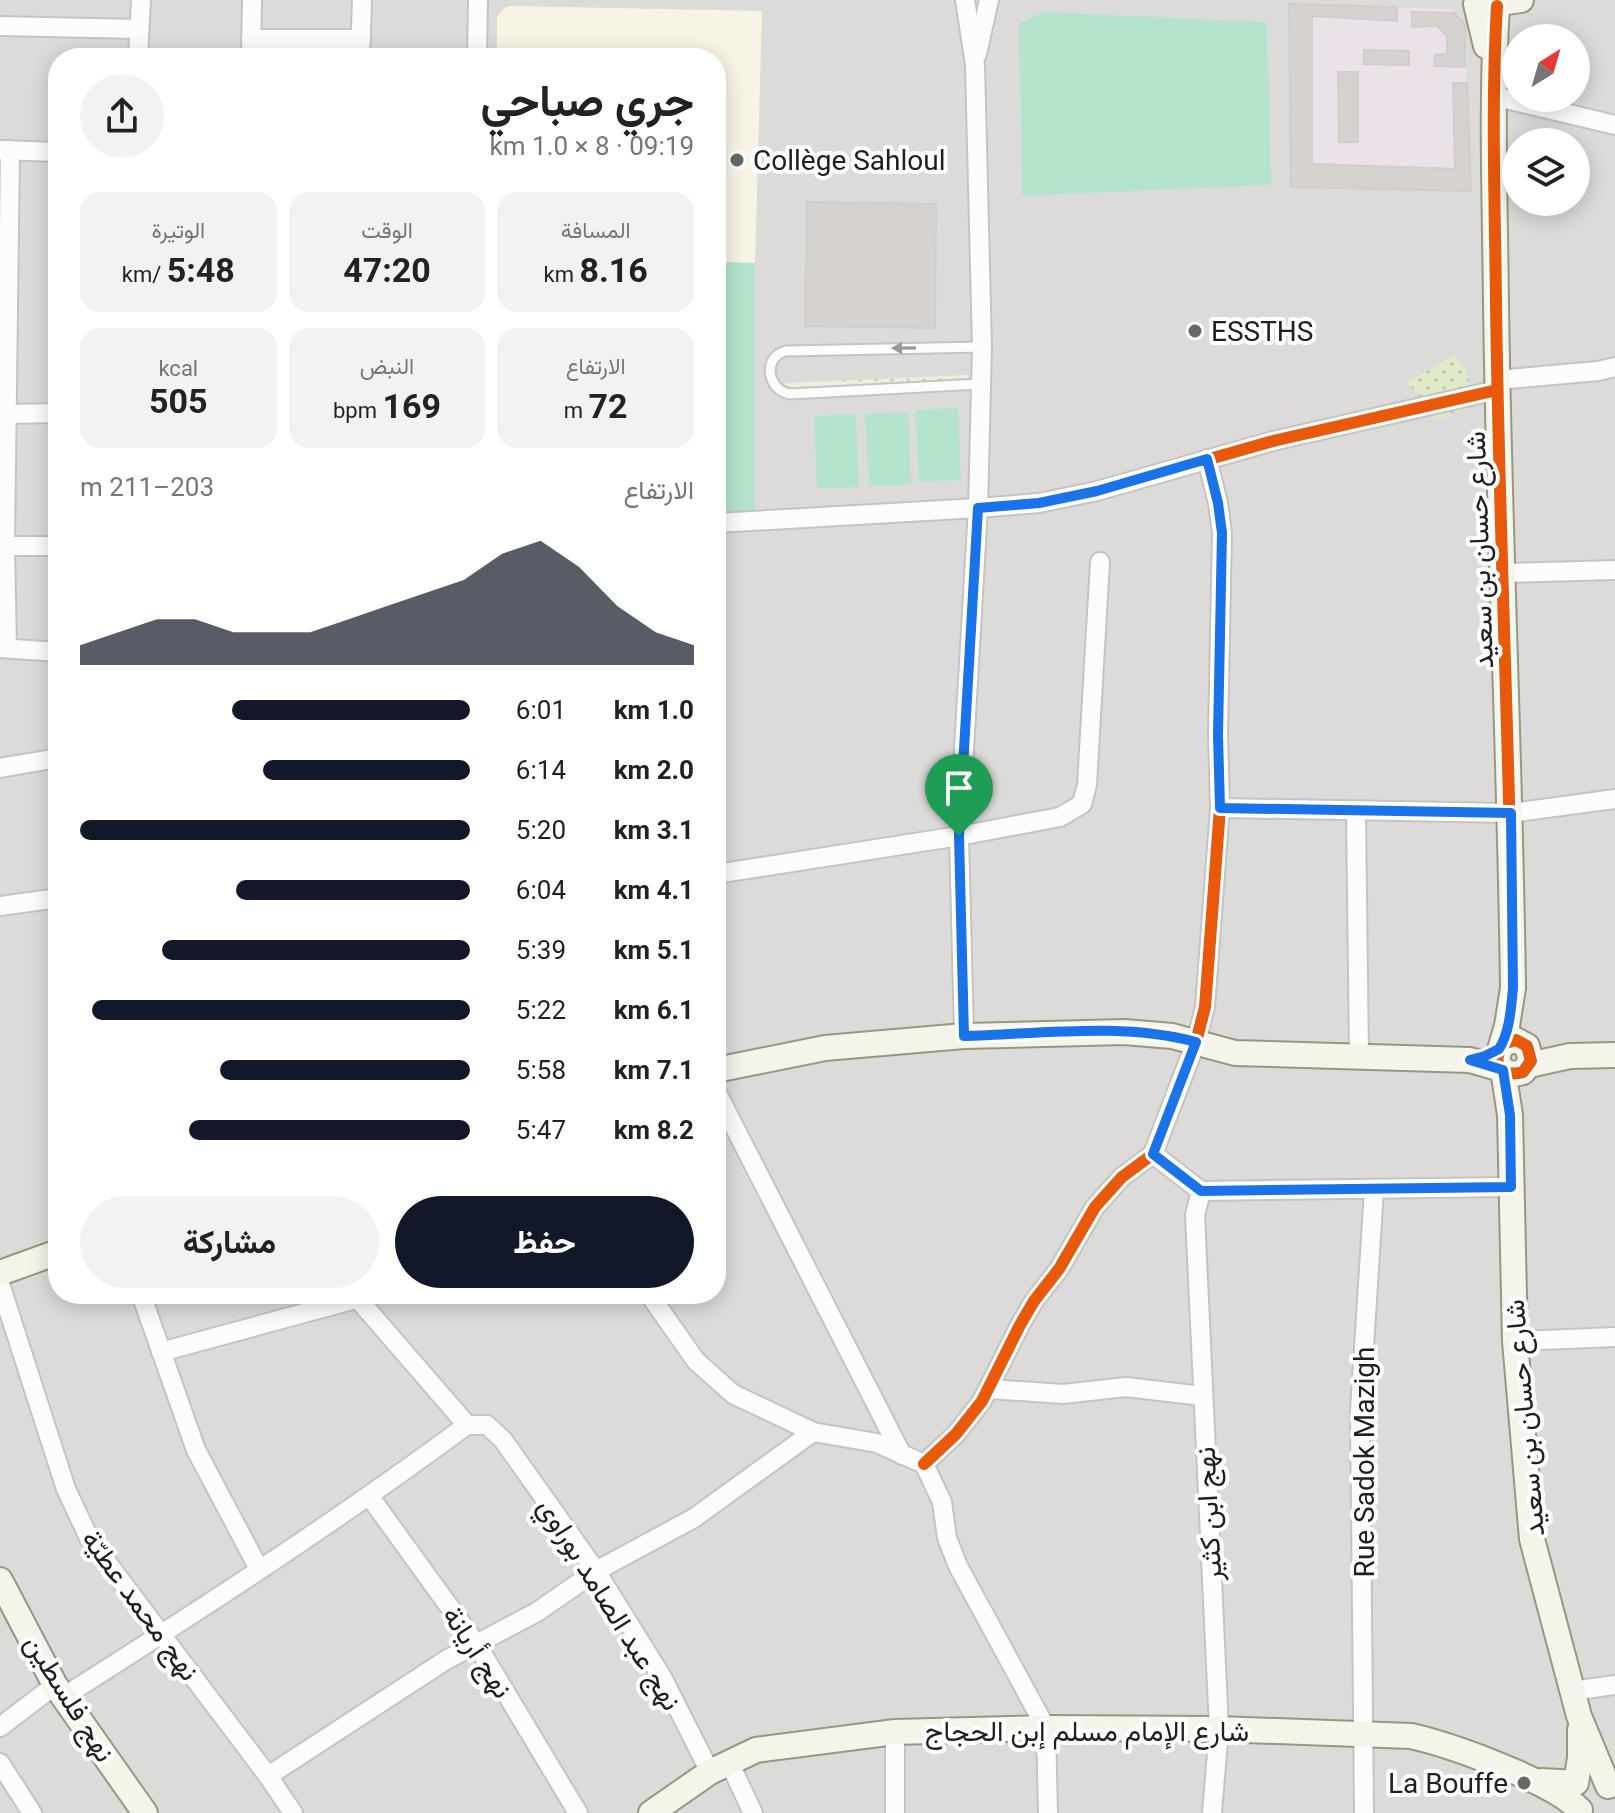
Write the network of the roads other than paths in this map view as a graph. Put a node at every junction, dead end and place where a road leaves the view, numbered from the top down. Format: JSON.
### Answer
{"nodes":[{"id":1,"x":141,"y":0,"type":"edge"},
{"id":2,"x":252,"y":0,"type":"edge"},
{"id":3,"x":362,"y":0,"type":"edge"},
{"id":4,"x":478,"y":0,"type":"edge"},
{"id":5,"x":965,"y":0,"type":"edge"},
{"id":6,"x":989,"y":0,"type":"edge"},
{"id":7,"x":1495,"y":2,"type":"edge"},
{"id":8,"x":0,"y":26,"type":"edge"},
{"id":9,"x":139,"y":29,"type":"junction"},
{"id":10,"x":251,"y":39,"type":"junction"},
{"id":11,"x":138,"y":48,"type":"edge"},
{"id":12,"x":251,"y":48,"type":"edge"},
{"id":13,"x":350,"y":48,"type":"edge"},
{"id":14,"x":361,"y":48,"type":"edge"},
{"id":15,"x":477,"y":48,"type":"edge"},
{"id":16,"x":975,"y":65,"type":"junction"},
{"id":17,"x":1493,"y":86,"type":"junction"},
{"id":18,"x":1615,"y":125,"type":"edge"},
{"id":19,"x":5,"y":150,"type":"edge"},
{"id":20,"x":48,"y":152,"type":"edge"},
{"id":21,"x":5,"y":325,"type":"edge"},
{"id":22,"x":982,"y":347,"type":"junction"},
{"id":23,"x":1615,"y":367,"type":"edge"},
{"id":24,"x":980,"y":384,"type":"junction"},
{"id":25,"x":1497,"y":385,"type":"junction"},
{"id":26,"x":48,"y":415,"type":"edge"},
{"id":27,"x":5,"y":425,"type":"edge"},
{"id":28,"x":1207,"y":459,"type":"junction"},
{"id":29,"x":978,"y":508,"type":"junction"},
{"id":30,"x":726,"y":522,"type":"edge"},
{"id":31,"x":3,"y":546,"type":"edge"},
{"id":32,"x":48,"y":546,"type":"edge"},
{"id":33,"x":1100,"y":562,"type":"dead end"},
{"id":34,"x":1615,"y":570,"type":"edge"},
{"id":35,"x":1503,"y":573,"type":"junction"},
{"id":36,"x":4,"y":648,"type":"edge"},
{"id":37,"x":48,"y":651,"type":"edge"},
{"id":38,"x":48,"y":760,"type":"edge"},
{"id":39,"x":0,"y":768,"type":"edge"},
{"id":40,"x":1615,"y":799,"type":"edge"},
{"id":41,"x":1220,"y":808,"type":"junction"},
{"id":42,"x":1356,"y":811,"type":"junction"},
{"id":43,"x":1511,"y":813,"type":"junction"},
{"id":44,"x":959,"y":836,"type":"junction"},
{"id":45,"x":726,"y":872,"type":"edge"},
{"id":46,"x":48,"y":899,"type":"edge"},
{"id":47,"x":0,"y":906,"type":"edge"},
{"id":48,"x":964,"y":1036,"type":"junction"},
{"id":49,"x":1196,"y":1042,"type":"junction"},
{"id":50,"x":1615,"y":1055,"type":"edge"},
{"id":51,"x":1359,"y":1056,"type":"junction"},
{"id":52,"x":1514,"y":1057,"type":"junction"},
{"id":53,"x":726,"y":1068,"type":"edge"},
{"id":54,"x":726,"y":1111,"type":"edge"},
{"id":55,"x":1153,"y":1154,"type":"junction"},
{"id":56,"x":1511,"y":1187,"type":"junction"},
{"id":57,"x":1374,"y":1190,"type":"junction"},
{"id":58,"x":1201,"y":1191,"type":"junction"},
{"id":59,"x":48,"y":1256,"type":"edge"},
{"id":60,"x":0,"y":1273,"type":"edge"},
{"id":61,"x":0,"y":1284,"type":"edge"},
{"id":62,"x":144,"y":1304,"type":"edge"},
{"id":63,"x":337,"y":1304,"type":"edge"},
{"id":64,"x":372,"y":1304,"type":"edge"},
{"id":65,"x":656,"y":1304,"type":"edge"},
{"id":66,"x":1615,"y":1337,"type":"edge"},
{"id":67,"x":1515,"y":1341,"type":"junction"},
{"id":68,"x":161,"y":1352,"type":"junction"},
{"id":69,"x":989,"y":1389,"type":"junction"},
{"id":70,"x":1202,"y":1396,"type":"junction"},
{"id":71,"x":467,"y":1425,"type":"junction"},
{"id":72,"x":813,"y":1432,"type":"junction"},
{"id":73,"x":902,"y":1455,"type":"junction"},
{"id":74,"x":924,"y":1464,"type":"junction"},
{"id":75,"x":370,"y":1497,"type":"junction"},
{"id":76,"x":259,"y":1569,"type":"junction"},
{"id":77,"x":596,"y":1571,"type":"junction"},
{"id":78,"x":0,"y":1580,"type":"edge"},
{"id":79,"x":162,"y":1635,"type":"junction"},
{"id":80,"x":477,"y":1645,"type":"junction"},
{"id":81,"x":1615,"y":1685,"type":"edge"},
{"id":82,"x":59,"y":1691,"type":"junction"},
{"id":83,"x":1572,"y":1691,"type":"junction"},
{"id":84,"x":1579,"y":1716,"type":"junction"},
{"id":85,"x":0,"y":1727,"type":"edge"},
{"id":86,"x":1046,"y":1728,"type":"junction"},
{"id":87,"x":1219,"y":1729,"type":"junction"},
{"id":88,"x":895,"y":1732,"type":"junction"},
{"id":89,"x":1365,"y":1735,"type":"junction"},
{"id":90,"x":0,"y":1763,"type":"edge"},
{"id":91,"x":720,"y":1767,"type":"junction"},
{"id":92,"x":268,"y":1776,"type":"junction"},
{"id":93,"x":1533,"y":1781,"type":"junction"},
{"id":94,"x":1576,"y":1783,"type":"junction"},
{"id":95,"x":1611,"y":1793,"type":"edge"},
{"id":96,"x":136,"y":1810,"type":"edge"},
{"id":97,"x":1581,"y":1812,"type":"edge"},
{"id":98,"x":32,"y":1813,"type":"edge"},
{"id":99,"x":293,"y":1813,"type":"edge"},
{"id":100,"x":578,"y":1813,"type":"edge"},
{"id":101,"x":651,"y":1813,"type":"edge"},
{"id":102,"x":753,"y":1813,"type":"edge"},
{"id":103,"x":895,"y":1813,"type":"edge"},
{"id":104,"x":1048,"y":1813,"type":"edge"},
{"id":105,"x":1212,"y":1813,"type":"edge"},
{"id":106,"x":1364,"y":1813,"type":"edge"}],
"edges":[{"from":1,"to":9,"type":"street"},
{"from":2,"to":10,"type":"street"},
{"from":3,"to":14,"type":"street"},
{"from":4,"to":15,"type":"street"},
{"from":5,"to":16,"type":"street"},
{"from":6,"to":16,"type":"street"},
{"from":7,"to":17,"type":"street","name":"شارع حسان بن سعيد"},
{"from":8,"to":9,"type":"street"},
{"from":9,"to":11,"type":"street"},
{"from":10,"to":12,"type":"street"},
{"from":10,"to":13,"type":"street"},
{"from":16,"to":22,"type":"street"},
{"from":17,"to":18,"type":"street"},
{"from":17,"to":25,"type":"street","name":"شارع حسان بن سعيد"},
{"from":19,"to":20,"type":"street"},
{"from":19,"to":21,"type":"street"},
{"from":21,"to":27,"type":"street"},
{"from":22,"to":24,"type":"street"},
{"from":22,"to":24,"type":"lane","one_way":true},
{"from":23,"to":25,"type":"street"},
{"from":24,"to":29,"type":"street"},
{"from":25,"to":28,"type":"street"},
{"from":25,"to":35,"type":"street","name":"شارع حسان بن سعيد"},
{"from":26,"to":27,"type":"street"},
{"from":27,"to":31,"type":"street"},
{"from":28,"to":29,"type":"street"},
{"from":28,"to":41,"type":"street"},
{"from":29,"to":30,"type":"street"},
{"from":29,"to":44,"type":"street"},
{"from":31,"to":32,"type":"street"},
{"from":31,"to":36,"type":"street"},
{"from":33,"to":44,"type":"street"},
{"from":34,"to":35,"type":"street"},
{"from":35,"to":43,"type":"street","name":"شارع حسان بن سعيد"},
{"from":36,"to":37,"type":"street"},
{"from":38,"to":39,"type":"street"},
{"from":40,"to":43,"type":"street"},
{"from":41,"to":42,"type":"street"},
{"from":41,"to":49,"type":"street"},
{"from":42,"to":43,"type":"street"},
{"from":42,"to":51,"type":"street"},
{"from":43,"to":52,"type":"street","name":"شارع حسان بن سعيد"},
{"from":44,"to":45,"type":"street"},
{"from":44,"to":48,"type":"street"},
{"from":46,"to":47,"type":"street"},
{"from":48,"to":49,"type":"street"},
{"from":48,"to":53,"type":"street"},
{"from":49,"to":51,"type":"street"},
{"from":49,"to":55,"type":"street"},
{"from":50,"to":52,"type":"street"},
{"from":51,"to":52,"type":"street"},
{"from":52,"to":56,"type":"street","name":"شارع حسان بن سعيد"},
{"from":54,"to":73,"type":"street"},
{"from":55,"to":58,"type":"street"},
{"from":55,"to":69,"type":"street"},
{"from":56,"to":57,"type":"street"},
{"from":56,"to":67,"type":"street","name":"شارع حسان بن سعيد"},
{"from":57,"to":58,"type":"street"},
{"from":57,"to":89,"type":"street","name":"Rue Sadok Mazigh"},
{"from":58,"to":70,"type":"street","name":"نهج ابن كثير"},
{"from":59,"to":60,"type":"street"},
{"from":61,"to":79,"type":"street","name":"نهج محمد عطيّة"},
{"from":62,"to":68,"type":"street"},
{"from":63,"to":68,"type":"street"},
{"from":64,"to":71,"type":"street"},
{"from":65,"to":72,"type":"street"},
{"from":66,"to":67,"type":"street"},
{"from":67,"to":83,"type":"street","name":"شارع حسان بن سعيد"},
{"from":68,"to":76,"type":"street"},
{"from":69,"to":70,"type":"street"},
{"from":69,"to":74,"type":"street"},
{"from":70,"to":87,"type":"street","name":"نهج ابن كثير"},
{"from":71,"to":75,"type":"street"},
{"from":71,"to":77,"type":"street","name":"نهج عبد الصامد بوراوي"},
{"from":72,"to":73,"type":"street"},
{"from":72,"to":77,"type":"street"},
{"from":73,"to":74,"type":"street"},
{"from":74,"to":86,"type":"street"},
{"from":75,"to":76,"type":"street"},
{"from":75,"to":80,"type":"street","name":"نهج أريانة"},
{"from":76,"to":79,"type":"street"},
{"from":77,"to":80,"type":"street"},
{"from":77,"to":91,"type":"street","name":"نهج عبد الصامد بوراوي"},
{"from":78,"to":82,"type":"street","name":"نهج فلسطين"},
{"from":79,"to":82,"type":"street"},
{"from":79,"to":92,"type":"street","name":"نهج محمد عطيّة"},
{"from":80,"to":92,"type":"street"},
{"from":80,"to":100,"type":"street","name":"نهج أريانة"},
{"from":81,"to":83,"type":"street"},
{"from":82,"to":85,"type":"street"},
{"from":82,"to":96,"type":"street","name":"نهج فلسطين"},
{"from":83,"to":84,"type":"street","name":"شارع حسان بن سعيد"},
{"from":84,"to":94,"type":"street","name":"شارع حسان بن سعيد"},
{"from":84,"to":95,"type":"street","name":"شارع حسان بن سعيد"},
{"from":86,"to":87,"type":"street","name":"شارع اﻹمام مسلم إبن الحجاج"},
{"from":86,"to":88,"type":"street","name":"شارع اﻹمام مسلم إبن الحجاج"},
{"from":86,"to":104,"type":"street"},
{"from":87,"to":89,"type":"street","name":"شارع اﻹمام مسلم إبن الحجاج"},
{"from":87,"to":105,"type":"street","name":"نهج ابن كثير"},
{"from":88,"to":91,"type":"street","name":"شارع اﻹمام مسلم إبن الحجاج"},
{"from":88,"to":103,"type":"street"},
{"from":89,"to":93,"type":"street","name":"شارع اﻹمام مسلم إبن الحجاج"},
{"from":89,"to":106,"type":"street","name":"Rue Sadok Mazigh"},
{"from":90,"to":98,"type":"street"},
{"from":91,"to":101,"type":"street","name":"شارع اﻹمام مسلم إبن الحجاج"},
{"from":91,"to":102,"type":"street","name":"نهج عبد الصامد بوراوي"},
{"from":92,"to":99,"type":"street","name":"نهج محمد عطيّة"},
{"from":93,"to":94,"type":"street","name":"شارع اﻹمام مسلم إبن الحجاج"},
{"from":93,"to":97,"type":"street","name":"شارع اﻹمام مسلم إبن الحجاج"},
{"from":94,"to":95,"type":"street","name":"شارع اﻹمام مسلم إبن الحجاج"},
{"from":94,"to":97,"type":"street","name":"شارع حسان بن سعيد"}]}
